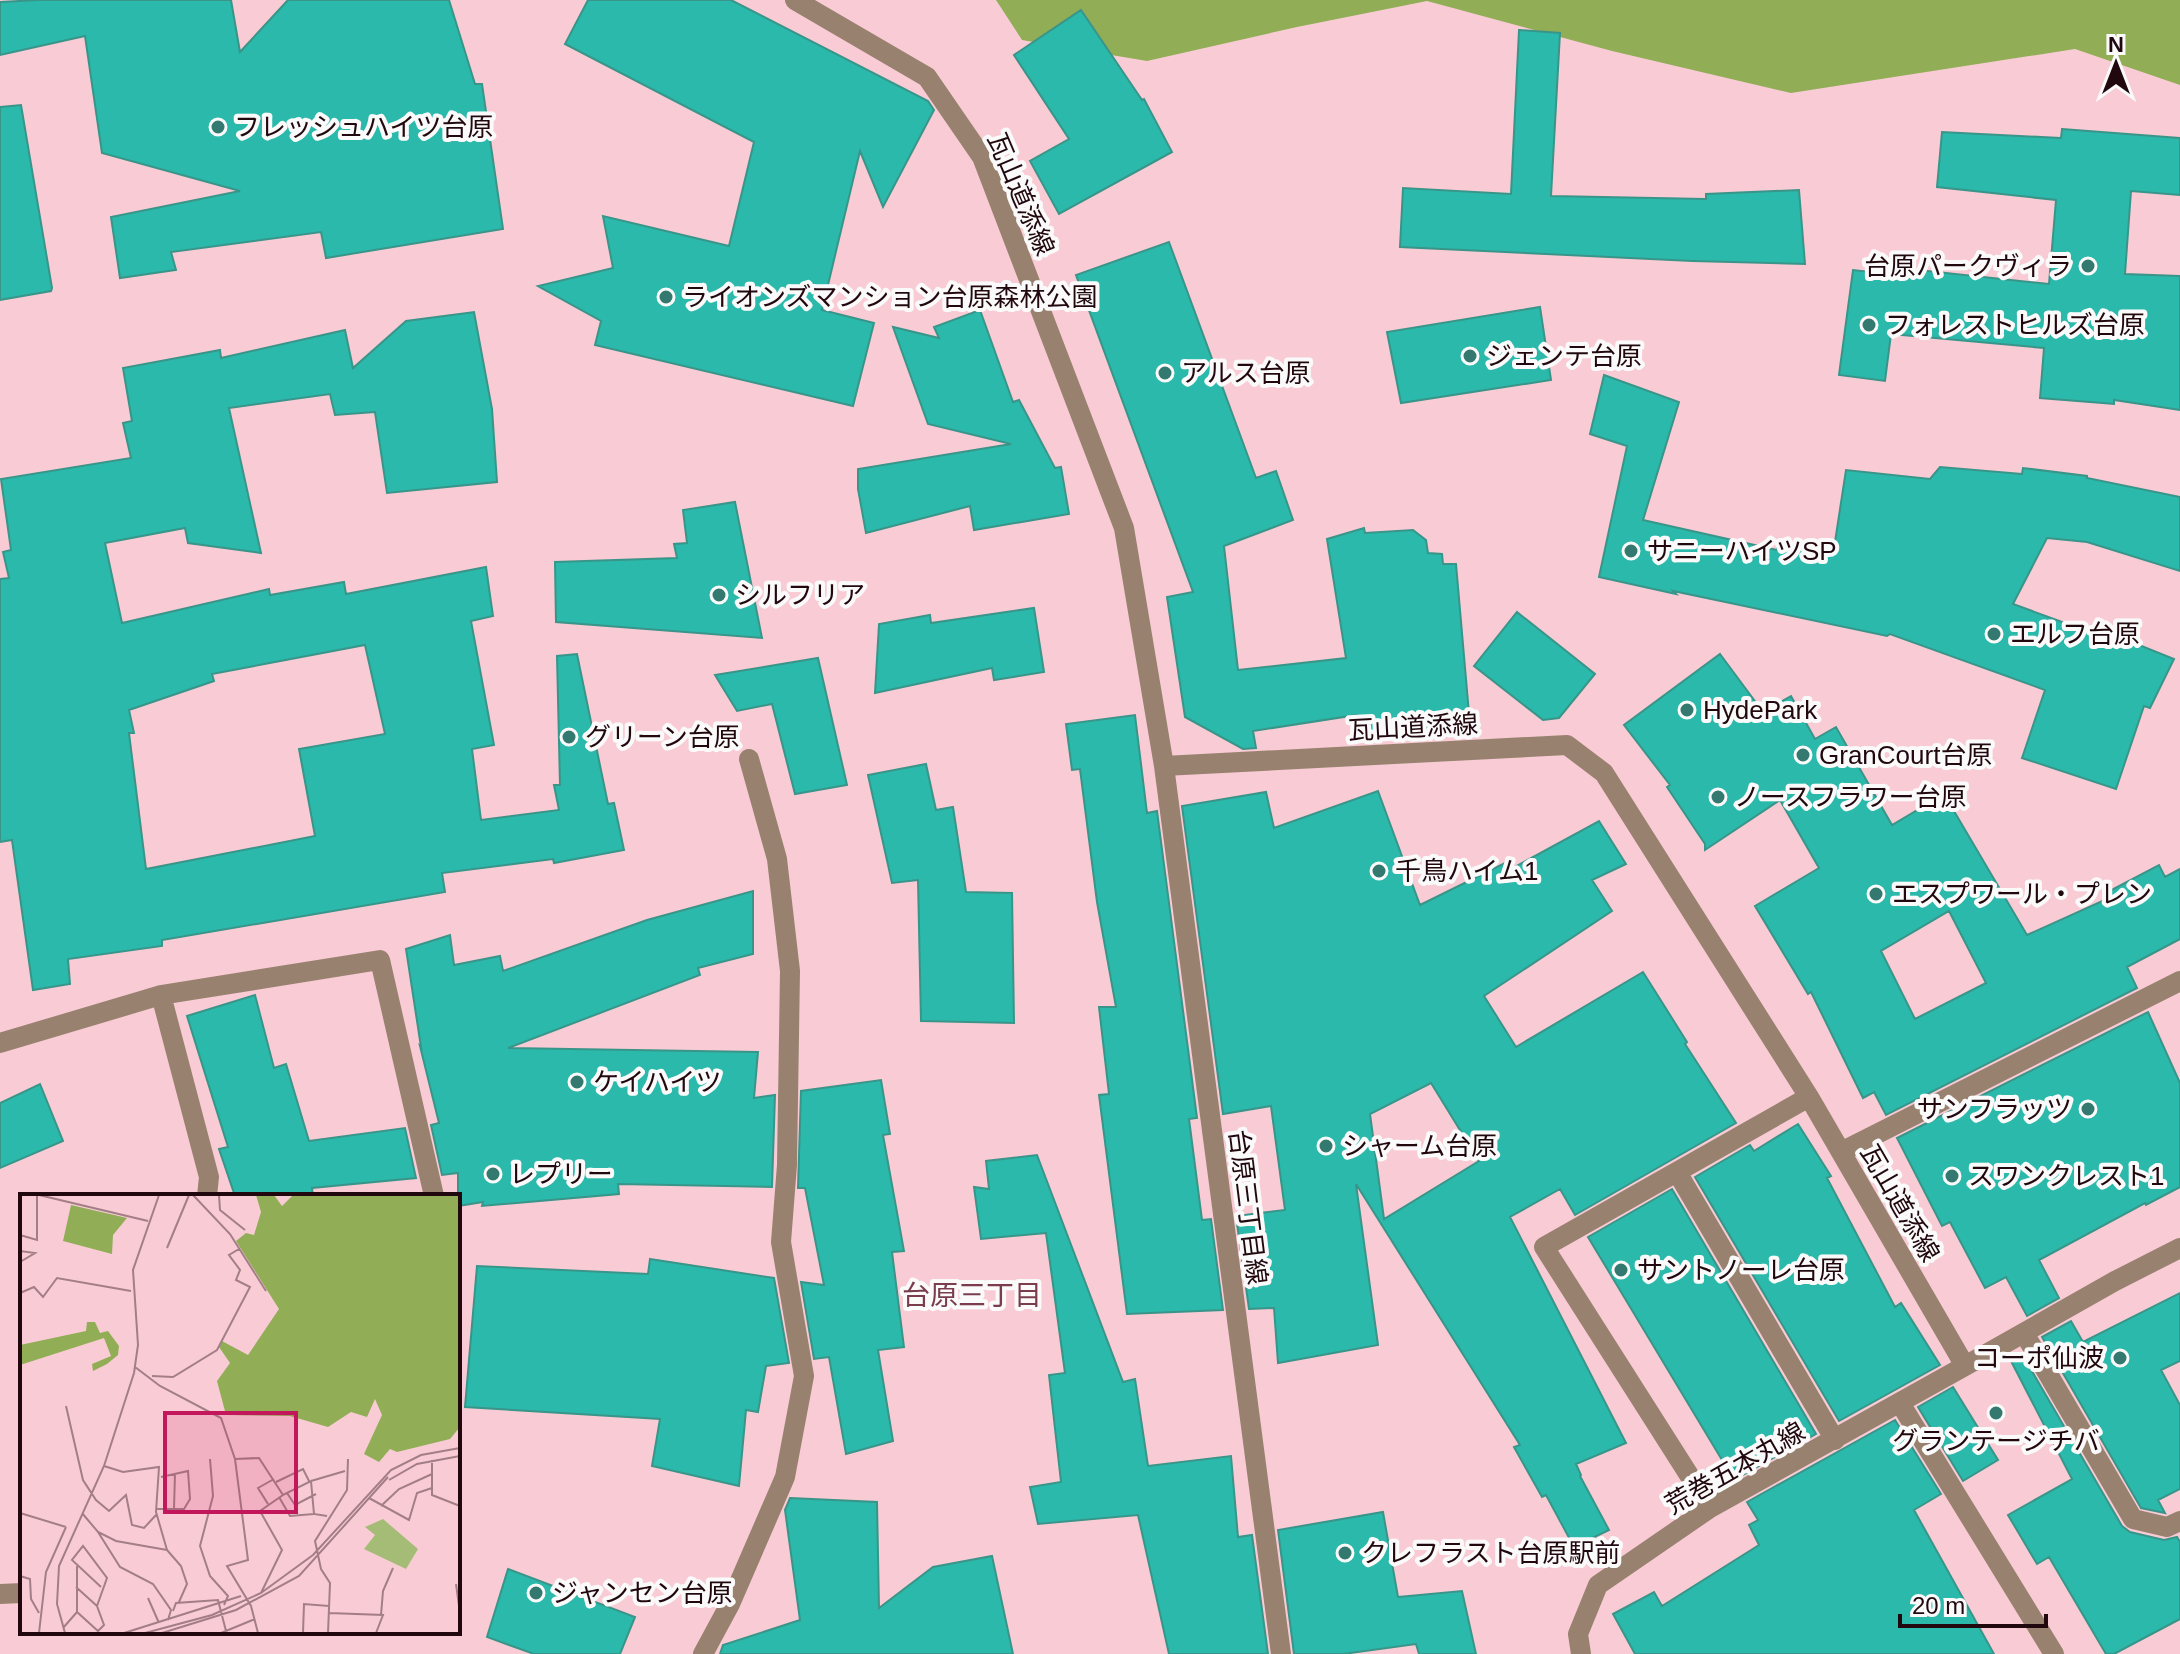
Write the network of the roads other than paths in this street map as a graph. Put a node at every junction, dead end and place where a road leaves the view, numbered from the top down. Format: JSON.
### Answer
{"nodes":[{"id":1,"x":795,"y":0,"type":"edge"},
{"id":2,"x":749,"y":759,"type":"dead end"},
{"id":3,"x":1164,"y":766,"type":"junction"},
{"id":4,"x":2180,"y":981,"type":"edge"},
{"id":5,"x":161,"y":995,"type":"junction"},
{"id":6,"x":0,"y":1043,"type":"edge"},
{"id":7,"x":1809,"y":1097,"type":"junction"},
{"id":8,"x":1841,"y":1152,"type":"junction"},
{"id":9,"x":1677,"y":1172,"type":"junction"},
{"id":10,"x":207,"y":1194,"type":"edge"},
{"id":11,"x":434,"y":1194,"type":"edge"},
{"id":12,"x":2180,"y":1248,"type":"edge"},
{"id":13,"x":2024,"y":1333,"type":"junction"},
{"id":14,"x":1965,"y":1366,"type":"junction"},
{"id":15,"x":1900,"y":1403,"type":"junction"},
{"id":16,"x":1835,"y":1440,"type":"junction"},
{"id":17,"x":1710,"y":1508,"type":"junction"},
{"id":18,"x":2180,"y":1521,"type":"edge"},
{"id":19,"x":20,"y":1593,"type":"edge"},
{"id":20,"x":0,"y":1594,"type":"edge"},
{"id":21,"x":703,"y":1654,"type":"edge"},
{"id":22,"x":1281,"y":1654,"type":"edge"},
{"id":23,"x":1581,"y":1654,"type":"edge"},
{"id":24,"x":2054,"y":1654,"type":"edge"}],
"edges":[{"from":1,"to":3,"type":"street","name":"瓦山道添線"},
{"from":2,"to":21,"type":"street"},
{"from":3,"to":7,"type":"street","name":"瓦山道添線"},
{"from":3,"to":22,"type":"street","name":"台原三丁目線"},
{"from":4,"to":8,"type":"street"},
{"from":5,"to":6,"type":"street"},
{"from":5,"to":10,"type":"street"},
{"from":5,"to":11,"type":"street"},
{"from":7,"to":8,"type":"street","name":"瓦山道添線"},
{"from":7,"to":9,"type":"street"},
{"from":8,"to":14,"type":"street","name":"瓦山道添線"},
{"from":9,"to":16,"type":"street"},
{"from":9,"to":17,"type":"street"},
{"from":12,"to":13,"type":"street"},
{"from":13,"to":14,"type":"street"},
{"from":13,"to":18,"type":"street"},
{"from":14,"to":15,"type":"street","name":"荒巻五本丸線"},
{"from":15,"to":16,"type":"street","name":"荒巻五本丸線"},
{"from":15,"to":24,"type":"street"},
{"from":16,"to":17,"type":"street","name":"荒巻五本丸線"},
{"from":17,"to":23,"type":"street","name":"荒巻五本丸線"},
{"from":19,"to":20,"type":"street"}]}
